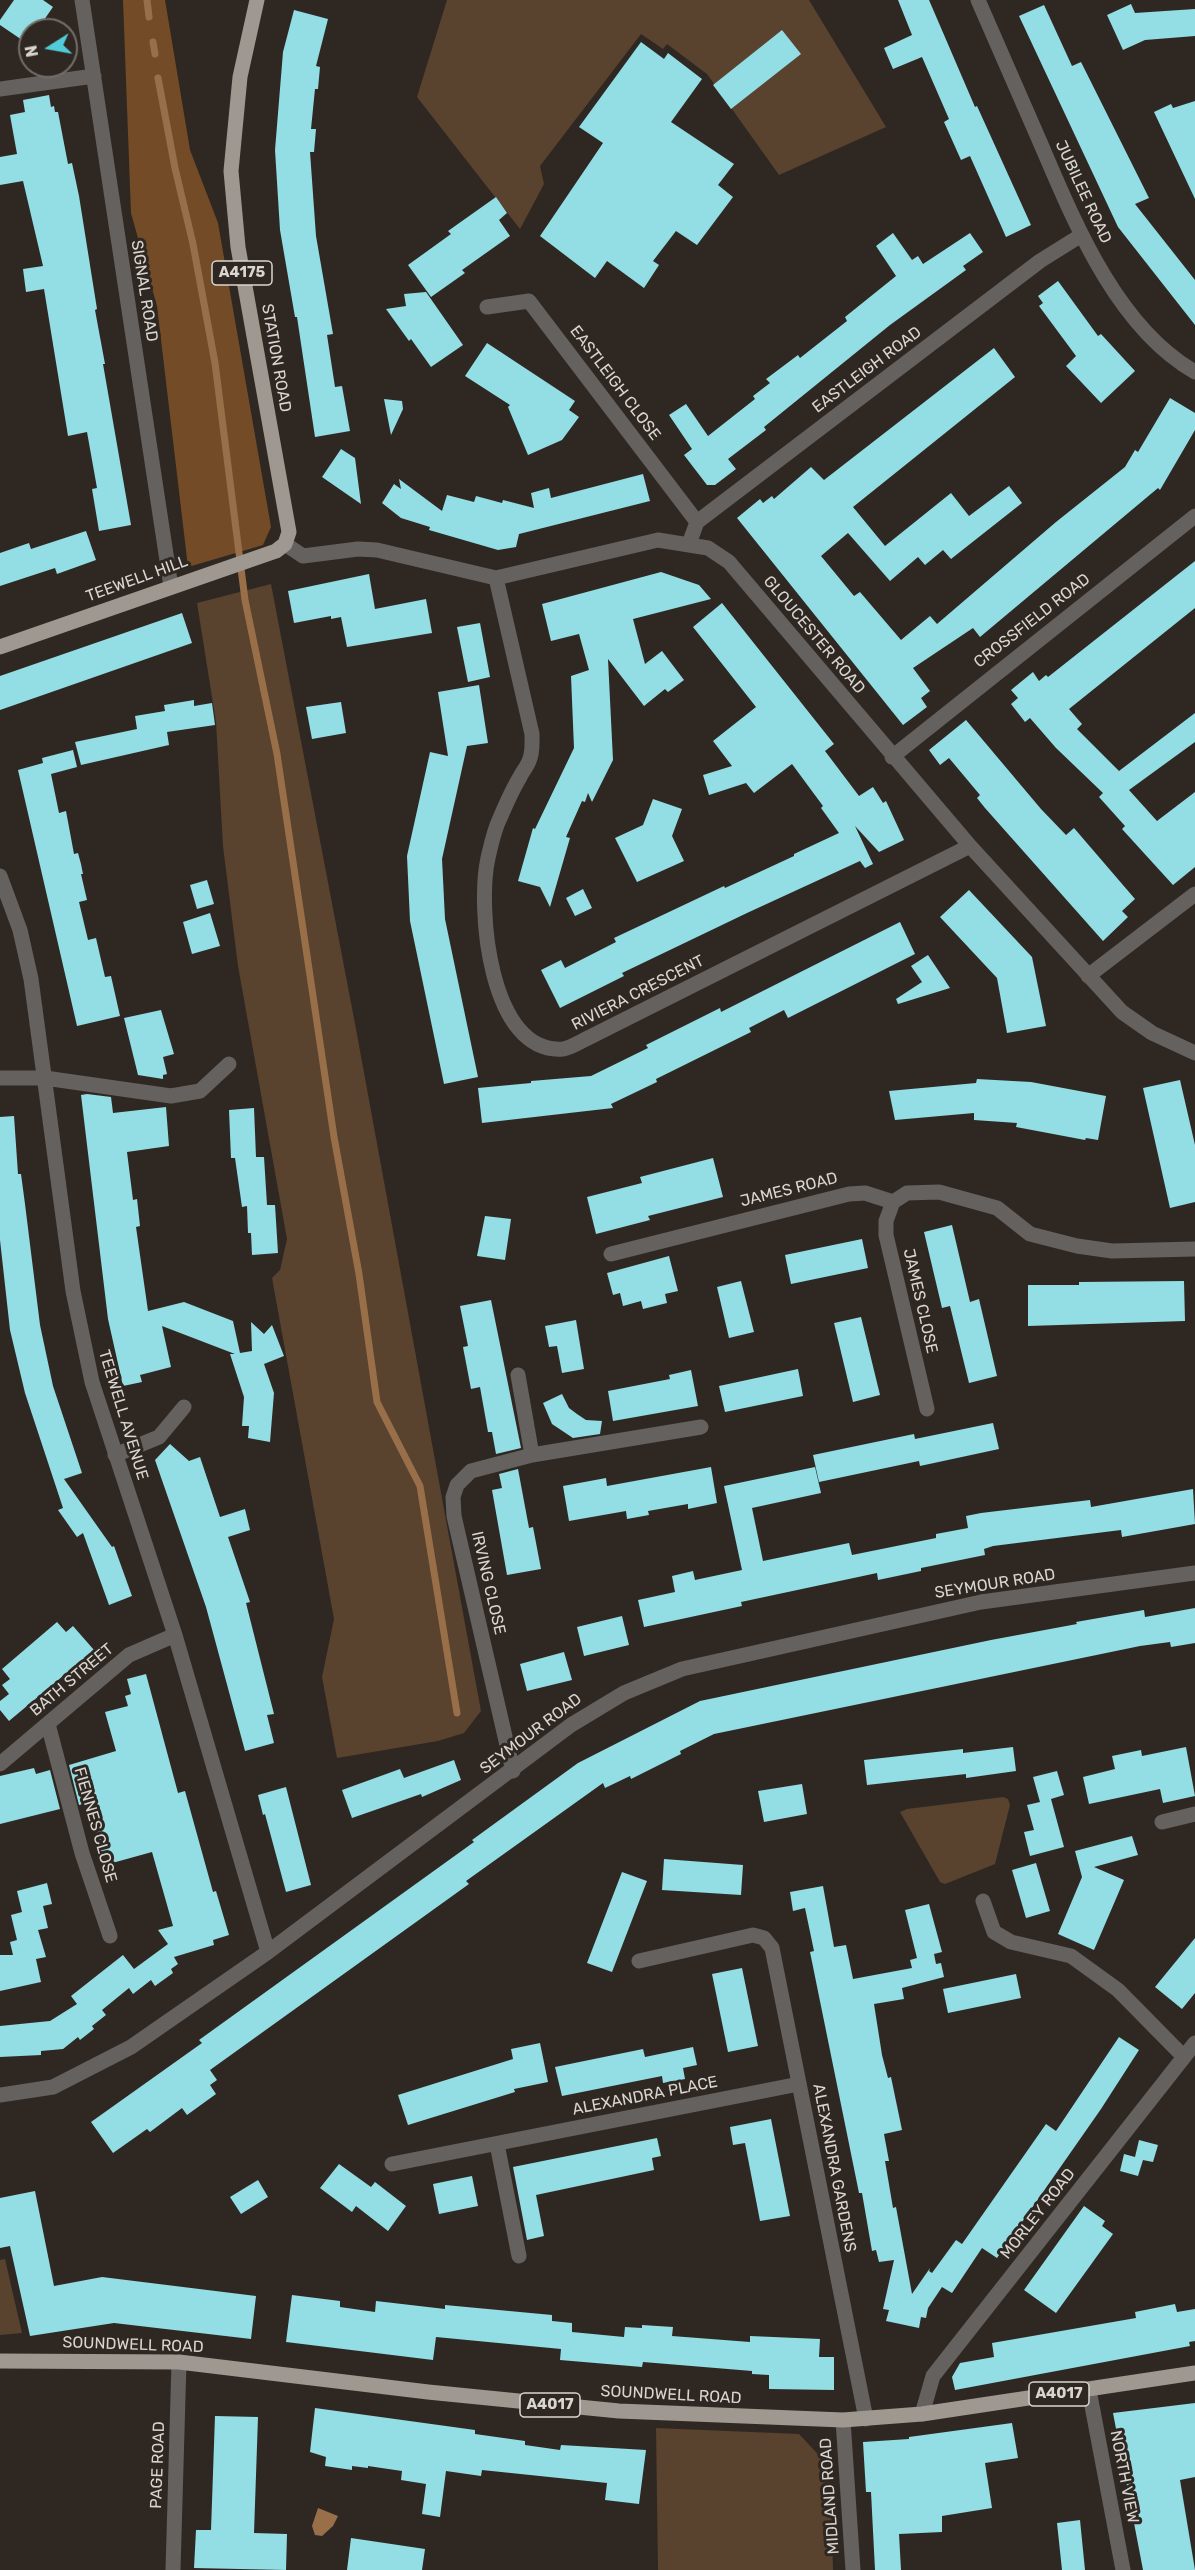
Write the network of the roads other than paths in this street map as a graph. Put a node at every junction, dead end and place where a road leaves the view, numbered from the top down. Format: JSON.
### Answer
{"nodes":[{"id":1,"x":82,"y":0,"type":"edge"},
{"id":2,"x":257,"y":0,"type":"edge"},
{"id":3,"x":978,"y":0,"type":"edge"},
{"id":4,"x":94,"y":76,"type":"junction"},
{"id":5,"x":0,"y":88,"type":"edge"},
{"id":6,"x":1080,"y":236,"type":"junction"},
{"id":7,"x":487,"y":307,"type":"dead end"},
{"id":8,"x":1195,"y":372,"type":"edge"},
{"id":9,"x":1195,"y":516,"type":"edge"},
{"id":10,"x":697,"y":522,"type":"junction"},
{"id":11,"x":285,"y":544,"type":"junction"},
{"id":12,"x":689,"y":544,"type":"junction"},
{"id":13,"x":496,"y":578,"type":"junction"},
{"id":14,"x":171,"y":587,"type":"junction"},
{"id":15,"x":0,"y":647,"type":"edge"},
{"id":16,"x":892,"y":756,"type":"junction"},
{"id":17,"x":970,"y":846,"type":"junction"},
{"id":18,"x":0,"y":876,"type":"edge"},
{"id":19,"x":1195,"y":894,"type":"edge"},
{"id":20,"x":1088,"y":976,"type":"junction"},
{"id":21,"x":1195,"y":1053,"type":"edge"},
{"id":22,"x":229,"y":1064,"type":"dead end"},
{"id":23,"x":0,"y":1078,"type":"edge"},
{"id":24,"x":45,"y":1078,"type":"junction"},
{"id":25,"x":893,"y":1202,"type":"junction"},
{"id":26,"x":1195,"y":1250,"type":"edge"},
{"id":27,"x":611,"y":1254,"type":"dead end"},
{"id":28,"x":518,"y":1375,"type":"dead end"},
{"id":29,"x":184,"y":1407,"type":"dead end"},
{"id":30,"x":927,"y":1409,"type":"dead end"},
{"id":31,"x":701,"y":1427,"type":"dead end"},
{"id":32,"x":115,"y":1455,"type":"junction"},
{"id":33,"x":532,"y":1455,"type":"junction"},
{"id":34,"x":1195,"y":1573,"type":"edge"},
{"id":35,"x":175,"y":1635,"type":"junction"},
{"id":36,"x":48,"y":1724,"type":"junction"},
{"id":37,"x":0,"y":1764,"type":"edge"},
{"id":38,"x":513,"y":1771,"type":"junction"},
{"id":39,"x":1195,"y":1814,"type":"edge"},
{"id":40,"x":1162,"y":1822,"type":"dead end"},
{"id":41,"x":983,"y":1901,"type":"dead end"},
{"id":42,"x":110,"y":1936,"type":"dead end"},
{"id":43,"x":268,"y":1953,"type":"junction"},
{"id":44,"x":639,"y":1961,"type":"dead end"},
{"id":45,"x":1195,"y":2043,"type":"edge"},
{"id":46,"x":1184,"y":2057,"type":"junction"},
{"id":47,"x":800,"y":2084,"type":"junction"},
{"id":48,"x":0,"y":2095,"type":"edge"},
{"id":49,"x":497,"y":2144,"type":"junction"},
{"id":50,"x":392,"y":2164,"type":"dead end"},
{"id":51,"x":519,"y":2256,"type":"dead end"},
{"id":52,"x":0,"y":2361,"type":"edge"},
{"id":53,"x":179,"y":2362,"type":"junction"},
{"id":54,"x":1195,"y":2373,"type":"edge"},
{"id":55,"x":1089,"y":2390,"type":"junction"},
{"id":56,"x":922,"y":2414,"type":"junction"},
{"id":57,"x":866,"y":2419,"type":"junction"},
{"id":58,"x":843,"y":2420,"type":"junction"},
{"id":59,"x":173,"y":2570,"type":"edge"},
{"id":60,"x":853,"y":2570,"type":"edge"},
{"id":61,"x":1123,"y":2570,"type":"edge"}],
"edges":[{"from":1,"to":4,"type":"street","name":"SIGNAL ROAD"},
{"from":2,"to":11,"type":"main road","name":"STATION ROAD","number":"A4175"},
{"from":3,"to":6,"type":"street","name":"JUBILEE ROAD"},
{"from":4,"to":5,"type":"street"},
{"from":4,"to":14,"type":"street","name":"SIGNAL ROAD"},
{"from":6,"to":8,"type":"street","name":"JUBILEE ROAD"},
{"from":6,"to":10,"type":"street","name":"EASTLEIGH ROAD"},
{"from":7,"to":10,"type":"street","name":"EASTLEIGH CLOSE"},
{"from":9,"to":16,"type":"street","name":"CROSSFIELD ROAD"},
{"from":10,"to":12,"type":"street"},
{"from":11,"to":13,"type":"street","name":"GLOUCESTER ROAD"},
{"from":11,"to":14,"type":"main road","name":"TEEWELL HILL"},
{"from":12,"to":13,"type":"street","name":"GLOUCESTER ROAD"},
{"from":12,"to":16,"type":"street","name":"GLOUCESTER ROAD"},
{"from":13,"to":17,"type":"street","name":"RIVIERA CRESCENT"},
{"from":14,"to":15,"type":"main road","name":"TEEWELL HILL"},
{"from":16,"to":17,"type":"street","name":"GLOUCESTER ROAD"},
{"from":17,"to":20,"type":"street","name":"GLOUCESTER ROAD"},
{"from":18,"to":24,"type":"street","name":"TEEWELL AVENUE"},
{"from":19,"to":20,"type":"street"},
{"from":20,"to":21,"type":"street","name":"GLOUCESTER ROAD"},
{"from":22,"to":24,"type":"street"},
{"from":23,"to":24,"type":"street"},
{"from":24,"to":32,"type":"street","name":"TEEWELL AVENUE"},
{"from":25,"to":26,"type":"street"},
{"from":25,"to":27,"type":"street","name":"JAMES ROAD"},
{"from":25,"to":30,"type":"street","name":"JAMES CLOSE"},
{"from":28,"to":33,"type":"street"},
{"from":29,"to":32,"type":"street"},
{"from":31,"to":33,"type":"street","name":"IRVING CLOSE"},
{"from":32,"to":35,"type":"street","name":"TEEWELL AVENUE"},
{"from":33,"to":38,"type":"street","name":"IRVING CLOSE"},
{"from":34,"to":38,"type":"street","name":"SEYMOUR ROAD"},
{"from":35,"to":36,"type":"street","name":"BATH STREET"},
{"from":35,"to":43,"type":"street","name":"TEEWELL AVENUE"},
{"from":36,"to":37,"type":"street","name":"BATH STREET"},
{"from":36,"to":42,"type":"street","name":"FIENNES CLOSE"},
{"from":38,"to":43,"type":"street","name":"SEYMOUR ROAD"},
{"from":39,"to":40,"type":"street"},
{"from":41,"to":46,"type":"street"},
{"from":43,"to":48,"type":"street","name":"SEYMOUR ROAD"},
{"from":44,"to":47,"type":"street","name":"ALEXANDRA GARDENS"},
{"from":45,"to":46,"type":"street","name":"MORLEY ROAD"},
{"from":46,"to":56,"type":"street","name":"MORLEY ROAD"},
{"from":47,"to":49,"type":"street","name":"ALEXANDRA PLACE"},
{"from":47,"to":57,"type":"street","name":"ALEXANDRA GARDENS"},
{"from":49,"to":50,"type":"street","name":"ALEXANDRA PLACE"},
{"from":49,"to":51,"type":"street"},
{"from":52,"to":53,"type":"main road","name":"SOUNDWELL ROAD","number":"A4017"},
{"from":53,"to":58,"type":"main road","name":"SOUNDWELL ROAD","number":"A4017"},
{"from":53,"to":59,"type":"street","name":"PAGE ROAD"},
{"from":54,"to":55,"type":"main road","name":"SOUNDWELL ROAD","number":"A4017"},
{"from":55,"to":56,"type":"main road","name":"SOUNDWELL ROAD","number":"A4017"},
{"from":55,"to":61,"type":"street","name":"NORTH VIEW"},
{"from":56,"to":57,"type":"main road","name":"SOUNDWELL ROAD","number":"A4017"},
{"from":57,"to":58,"type":"main road","name":"SOUNDWELL ROAD","number":"A4017"},
{"from":58,"to":60,"type":"street","name":"MIDLAND ROAD"}]}
